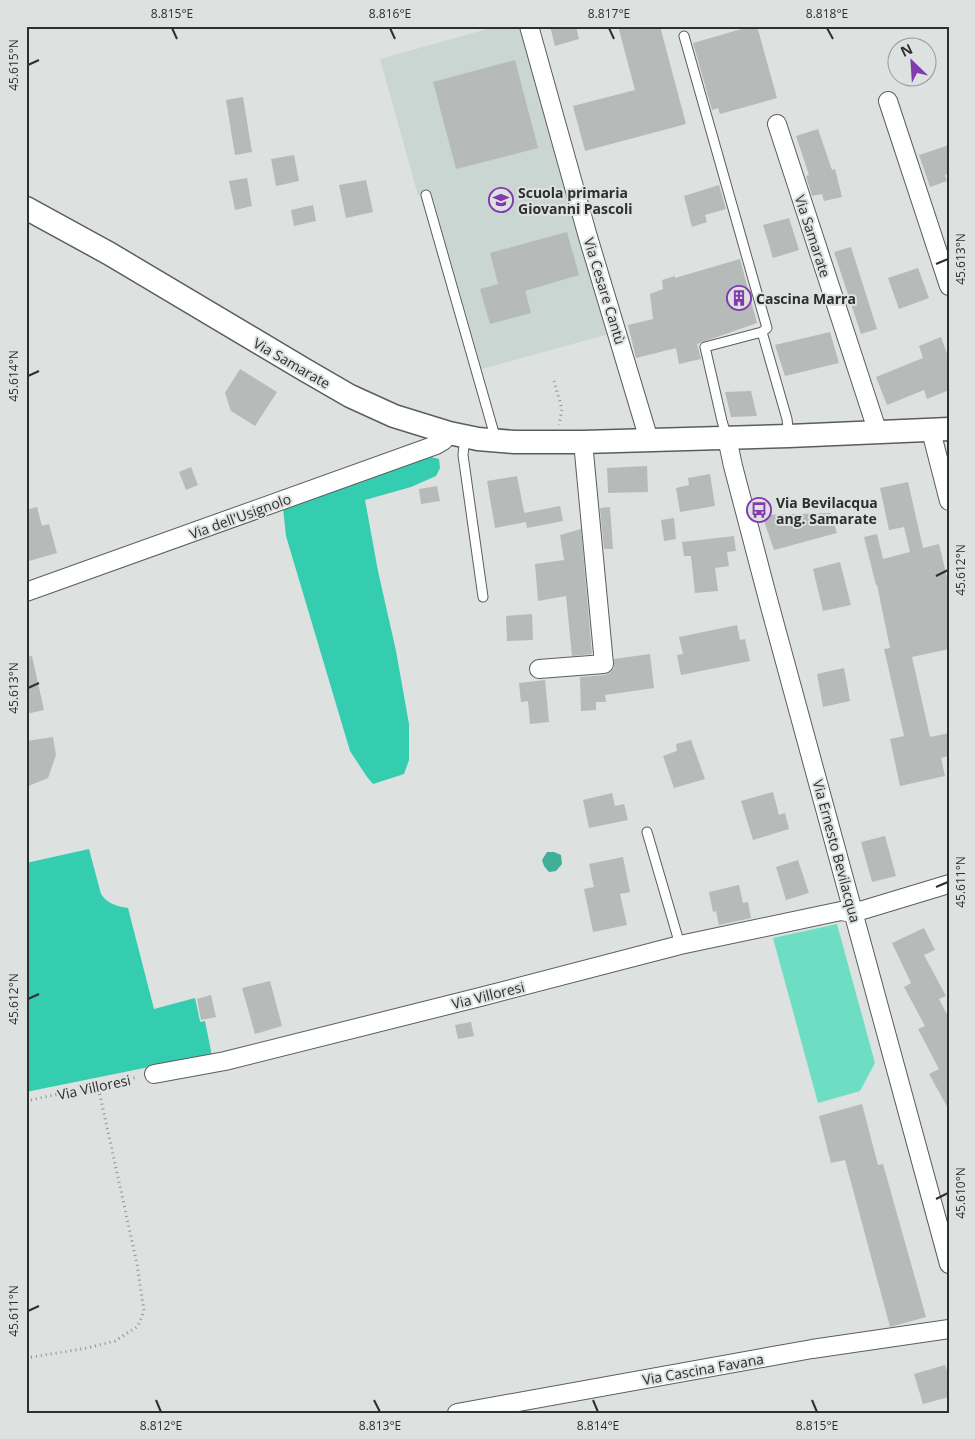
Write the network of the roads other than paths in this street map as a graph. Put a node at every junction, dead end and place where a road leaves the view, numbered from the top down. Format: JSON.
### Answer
{"nodes":[{"id":1,"x":529,"y":26,"type":"edge"},
{"id":2,"x":684,"y":36,"type":"dead end"},
{"id":3,"x":888,"y":101,"type":"dead end"},
{"id":4,"x":777,"y":124,"type":"dead end"},
{"id":5,"x":426,"y":195,"type":"dead end"},
{"id":6,"x":26,"y":208,"type":"edge"},
{"id":7,"x":949,"y":286,"type":"edge"},
{"id":8,"x":762,"y":332,"type":"junction"},
{"id":9,"x":940,"y":430,"type":"edge"},
{"id":10,"x":878,"y":433,"type":"junction"},
{"id":11,"x":457,"y":435,"type":"junction"},
{"id":12,"x":789,"y":436,"type":"junction"},
{"id":13,"x":727,"y":438,"type":"junction"},
{"id":14,"x":496,"y":440,"type":"junction"},
{"id":15,"x":649,"y":440,"type":"junction"},
{"id":16,"x":583,"y":442,"type":"junction"},
{"id":17,"x":949,"y":501,"type":"edge"},
{"id":18,"x":26,"y":592,"type":"edge"},
{"id":19,"x":483,"y":597,"type":"dead end"},
{"id":20,"x":539,"y":669,"type":"dead end"},
{"id":21,"x":647,"y":832,"type":"dead end"},
{"id":22,"x":949,"y":884,"type":"edge"},
{"id":23,"x":853,"y":912,"type":"junction"},
{"id":24,"x":680,"y":945,"type":"junction"},
{"id":25,"x":154,"y":1074,"type":"road end"},
{"id":26,"x":949,"y":1264,"type":"edge"},
{"id":27,"x":949,"y":1329,"type":"edge"},
{"id":28,"x":457,"y":1413,"type":"edge"}],
"edges":[{"from":1,"to":15,"type":"street","name":"Via Cesare Cantù"},
{"from":2,"to":8,"type":"lane"},
{"from":3,"to":7,"type":"street"},
{"from":4,"to":10,"type":"street","name":"Via Samarate"},
{"from":5,"to":14,"type":"lane"},
{"from":6,"to":11,"type":"street","name":"Via Samarate"},
{"from":8,"to":12,"type":"lane"},
{"from":8,"to":13,"type":"lane"},
{"from":9,"to":10,"type":"street","name":"Via Samarate"},
{"from":9,"to":17,"type":"street","name":"Via Samarate"},
{"from":10,"to":12,"type":"street","name":"Via Samarate"},
{"from":11,"to":14,"type":"street","name":"Via Samarate"},
{"from":11,"to":18,"type":"street","name":"Via dell'Usignolo"},
{"from":11,"to":19,"type":"lane"},
{"from":12,"to":13,"type":"street","name":"Via Samarate"},
{"from":13,"to":15,"type":"street","name":"Via Samarate"},
{"from":13,"to":23,"type":"street","name":"Via Ernesto Bevilacqua"},
{"from":14,"to":16,"type":"street","name":"Via Samarate"},
{"from":15,"to":16,"type":"street","name":"Via Samarate"},
{"from":16,"to":20,"type":"street"},
{"from":21,"to":24,"type":"lane"},
{"from":22,"to":23,"type":"street","name":"Via Villoresi"},
{"from":23,"to":24,"type":"street","name":"Via Villoresi"},
{"from":23,"to":26,"type":"street","name":"Via Ernesto Bevilacqua"},
{"from":24,"to":25,"type":"street","name":"Via Villoresi"},
{"from":27,"to":28,"type":"street","name":"Via Cascina Favana"}]}
